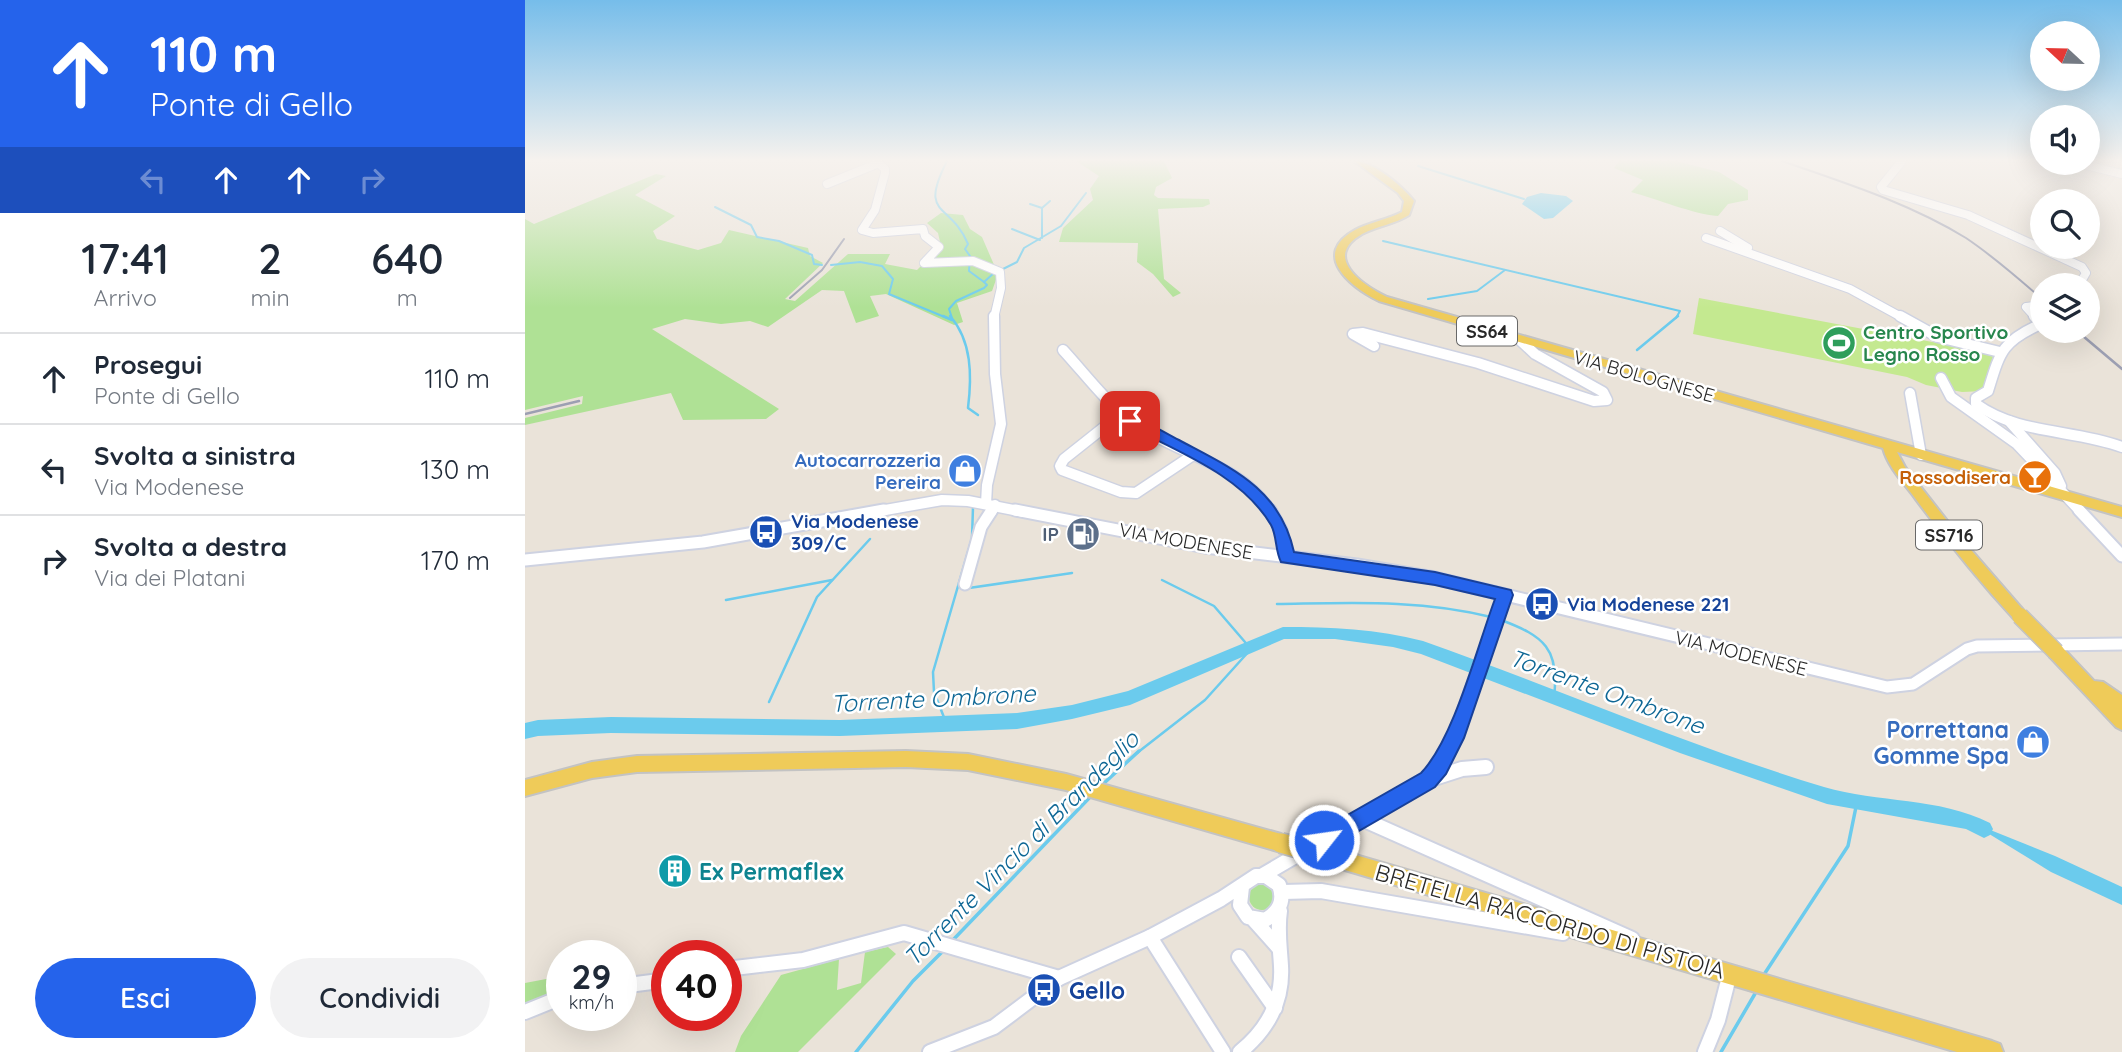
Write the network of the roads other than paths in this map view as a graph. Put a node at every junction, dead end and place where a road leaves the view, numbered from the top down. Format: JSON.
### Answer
{"nodes":[{"id":1,"x":874,"y":210,"type":"edge"},
{"id":2,"x":1406,"y":210,"type":"edge"},
{"id":3,"x":1951,"y":210,"type":"edge"},
{"id":4,"x":1720,"y":231,"type":"dead end"},
{"id":5,"x":1706,"y":238,"type":"dead end"},
{"id":6,"x":1761,"y":258,"type":"junction"},
{"id":7,"x":2086,"y":273,"type":"edge"},
{"id":8,"x":2030,"y":329,"type":"edge"},
{"id":9,"x":1521,"y":341,"type":"junction"},
{"id":10,"x":1374,"y":346,"type":"dead end"},
{"id":11,"x":1063,"y":350,"type":"dead end"},
{"id":12,"x":2000,"y":352,"type":"junction"},
{"id":13,"x":1941,"y":378,"type":"dead end"},
{"id":14,"x":1910,"y":393,"type":"dead end"},
{"id":15,"x":1122,"y":413,"type":"junction"},
{"id":16,"x":2008,"y":421,"type":"junction"},
{"id":17,"x":1889,"y":446,"type":"junction"},
{"id":18,"x":2122,"y":447,"type":"edge"},
{"id":19,"x":1193,"y":454,"type":"junction"},
{"id":20,"x":1921,"y":455,"type":"junction"},
{"id":21,"x":2065,"y":496,"type":"junction"},
{"id":22,"x":990,"y":505,"type":"junction"},
{"id":23,"x":2122,"y":513,"type":"edge"},
{"id":24,"x":2122,"y":556,"type":"edge"},
{"id":25,"x":1287,"y":557,"type":"junction"},
{"id":26,"x":525,"y":560,"type":"edge"},
{"id":27,"x":965,"y":584,"type":"dead end"},
{"id":28,"x":1505,"y":595,"type":"junction"},
{"id":29,"x":2122,"y":644,"type":"edge"},
{"id":30,"x":2056,"y":652,"type":"junction"},
{"id":31,"x":2120,"y":694,"type":"edge"},
{"id":32,"x":2122,"y":722,"type":"edge"},
{"id":33,"x":1486,"y":767,"type":"dead end"},
{"id":34,"x":1428,"y":780,"type":"junction"},
{"id":35,"x":525,"y":788,"type":"edge"},
{"id":36,"x":1360,"y":818,"type":"junction"},
{"id":37,"x":1286,"y":862,"type":"junction"},
{"id":38,"x":1263,"y":875,"type":"junction"},
{"id":39,"x":1242,"y":887,"type":"junction"},
{"id":40,"x":1280,"y":887,"type":"junction"},
{"id":41,"x":1221,"y":899,"type":"junction"},
{"id":42,"x":1240,"y":905,"type":"junction"},
{"id":43,"x":1280,"y":908,"type":"junction"},
{"id":44,"x":1254,"y":920,"type":"junction"},
{"id":45,"x":1598,"y":935,"type":"junction"},
{"id":46,"x":1150,"y":937,"type":"junction"},
{"id":47,"x":1278,"y":947,"type":"junction"},
{"id":48,"x":1646,"y":948,"type":"junction"},
{"id":49,"x":1239,"y":957,"type":"dead end"},
{"id":50,"x":742,"y":966,"type":"edge"},
{"id":51,"x":1730,"y":973,"type":"junction"},
{"id":52,"x":1059,"y":978,"type":"junction"},
{"id":53,"x":546,"y":1003,"type":"edge"},
{"id":54,"x":1275,"y":1008,"type":"junction"},
{"id":55,"x":525,"y":1012,"type":"edge"},
{"id":56,"x":930,"y":1052,"type":"edge"},
{"id":57,"x":1223,"y":1052,"type":"edge"},
{"id":58,"x":1240,"y":1052,"type":"edge"},
{"id":59,"x":1705,"y":1052,"type":"edge"},
{"id":60,"x":1992,"y":1052,"type":"edge"}],
"edges":[{"from":1,"to":22,"type":"street"},
{"from":2,"to":9,"type":"main road","name":"VIA BOLOGNESE","number":"SS64"},
{"from":3,"to":7,"type":"street"},
{"from":4,"to":6,"type":"street"},
{"from":5,"to":6,"type":"street"},
{"from":6,"to":12,"type":"street"},
{"from":8,"to":12,"type":"street"},
{"from":9,"to":10,"type":"street"},
{"from":9,"to":17,"type":"main road","name":"VIA BOLOGNESE","number":"SS64"},
{"from":11,"to":15,"type":"street"},
{"from":12,"to":16,"type":"street"},
{"from":13,"to":21,"type":"street"},
{"from":14,"to":20,"type":"street"},
{"from":15,"to":19,"type":"street"},
{"from":15,"to":19,"type":"street"},
{"from":16,"to":18,"type":"street"},
{"from":16,"to":21,"type":"street"},
{"from":17,"to":20,"type":"main road","name":"VIA BOLOGNESE"},
{"from":17,"to":30,"type":"main road","number":"SS716","bridge":true},
{"from":19,"to":25,"type":"street"},
{"from":20,"to":21,"type":"main road","name":"VIA BOLOGNESE"},
{"from":21,"to":23,"type":"main road","name":"VIA BOLOGNESE"},
{"from":21,"to":24,"type":"street"},
{"from":22,"to":25,"type":"street","name":"VIA MODENESE"},
{"from":22,"to":26,"type":"street","name":"VIA MODENESE"},
{"from":22,"to":27,"type":"street"},
{"from":25,"to":28,"type":"street","name":"VIA MODENESE"},
{"from":28,"to":29,"type":"street","name":"VIA MODENESE"},
{"from":28,"to":34,"type":"street"},
{"from":30,"to":31,"type":"main road","number":"SS716"},
{"from":30,"to":32,"type":"main road"},
{"from":33,"to":34,"type":"street"},
{"from":34,"to":36,"type":"street"},
{"from":35,"to":45,"type":"main road","name":"BRETELLA RACCORDO DI PISTOIA","bridge":true},
{"from":36,"to":37,"type":"street"},
{"from":36,"to":48,"type":"street"},
{"from":37,"to":38,"type":"street"},
{"from":37,"to":40,"type":"street"},
{"from":38,"to":39,"type":"street"},
{"from":38,"to":40,"type":"street"},
{"from":39,"to":41,"type":"street"},
{"from":39,"to":42,"type":"street"},
{"from":40,"to":43,"type":"street"},
{"from":40,"to":45,"type":"street"},
{"from":41,"to":42,"type":"street"},
{"from":41,"to":46,"type":"street"},
{"from":42,"to":44,"type":"street"},
{"from":43,"to":44,"type":"street"},
{"from":43,"to":47,"type":"street"},
{"from":44,"to":47,"type":"street"},
{"from":45,"to":48,"type":"main road","name":"BRETELLA RACCORDO DI PISTOIA"},
{"from":46,"to":52,"type":"street"},
{"from":46,"to":57,"type":"street"},
{"from":47,"to":54,"type":"street"},
{"from":48,"to":51,"type":"main road","name":"BRETELLA RACCORDO DI PISTOIA"},
{"from":49,"to":54,"type":"street"},
{"from":50,"to":52,"type":"street"},
{"from":51,"to":59,"type":"street"},
{"from":51,"to":60,"type":"main road","name":"BRETELLA RACCORDO DI PISTOIA"},
{"from":52,"to":56,"type":"street"},
{"from":53,"to":55,"type":"street"},
{"from":54,"to":58,"type":"street"}]}
